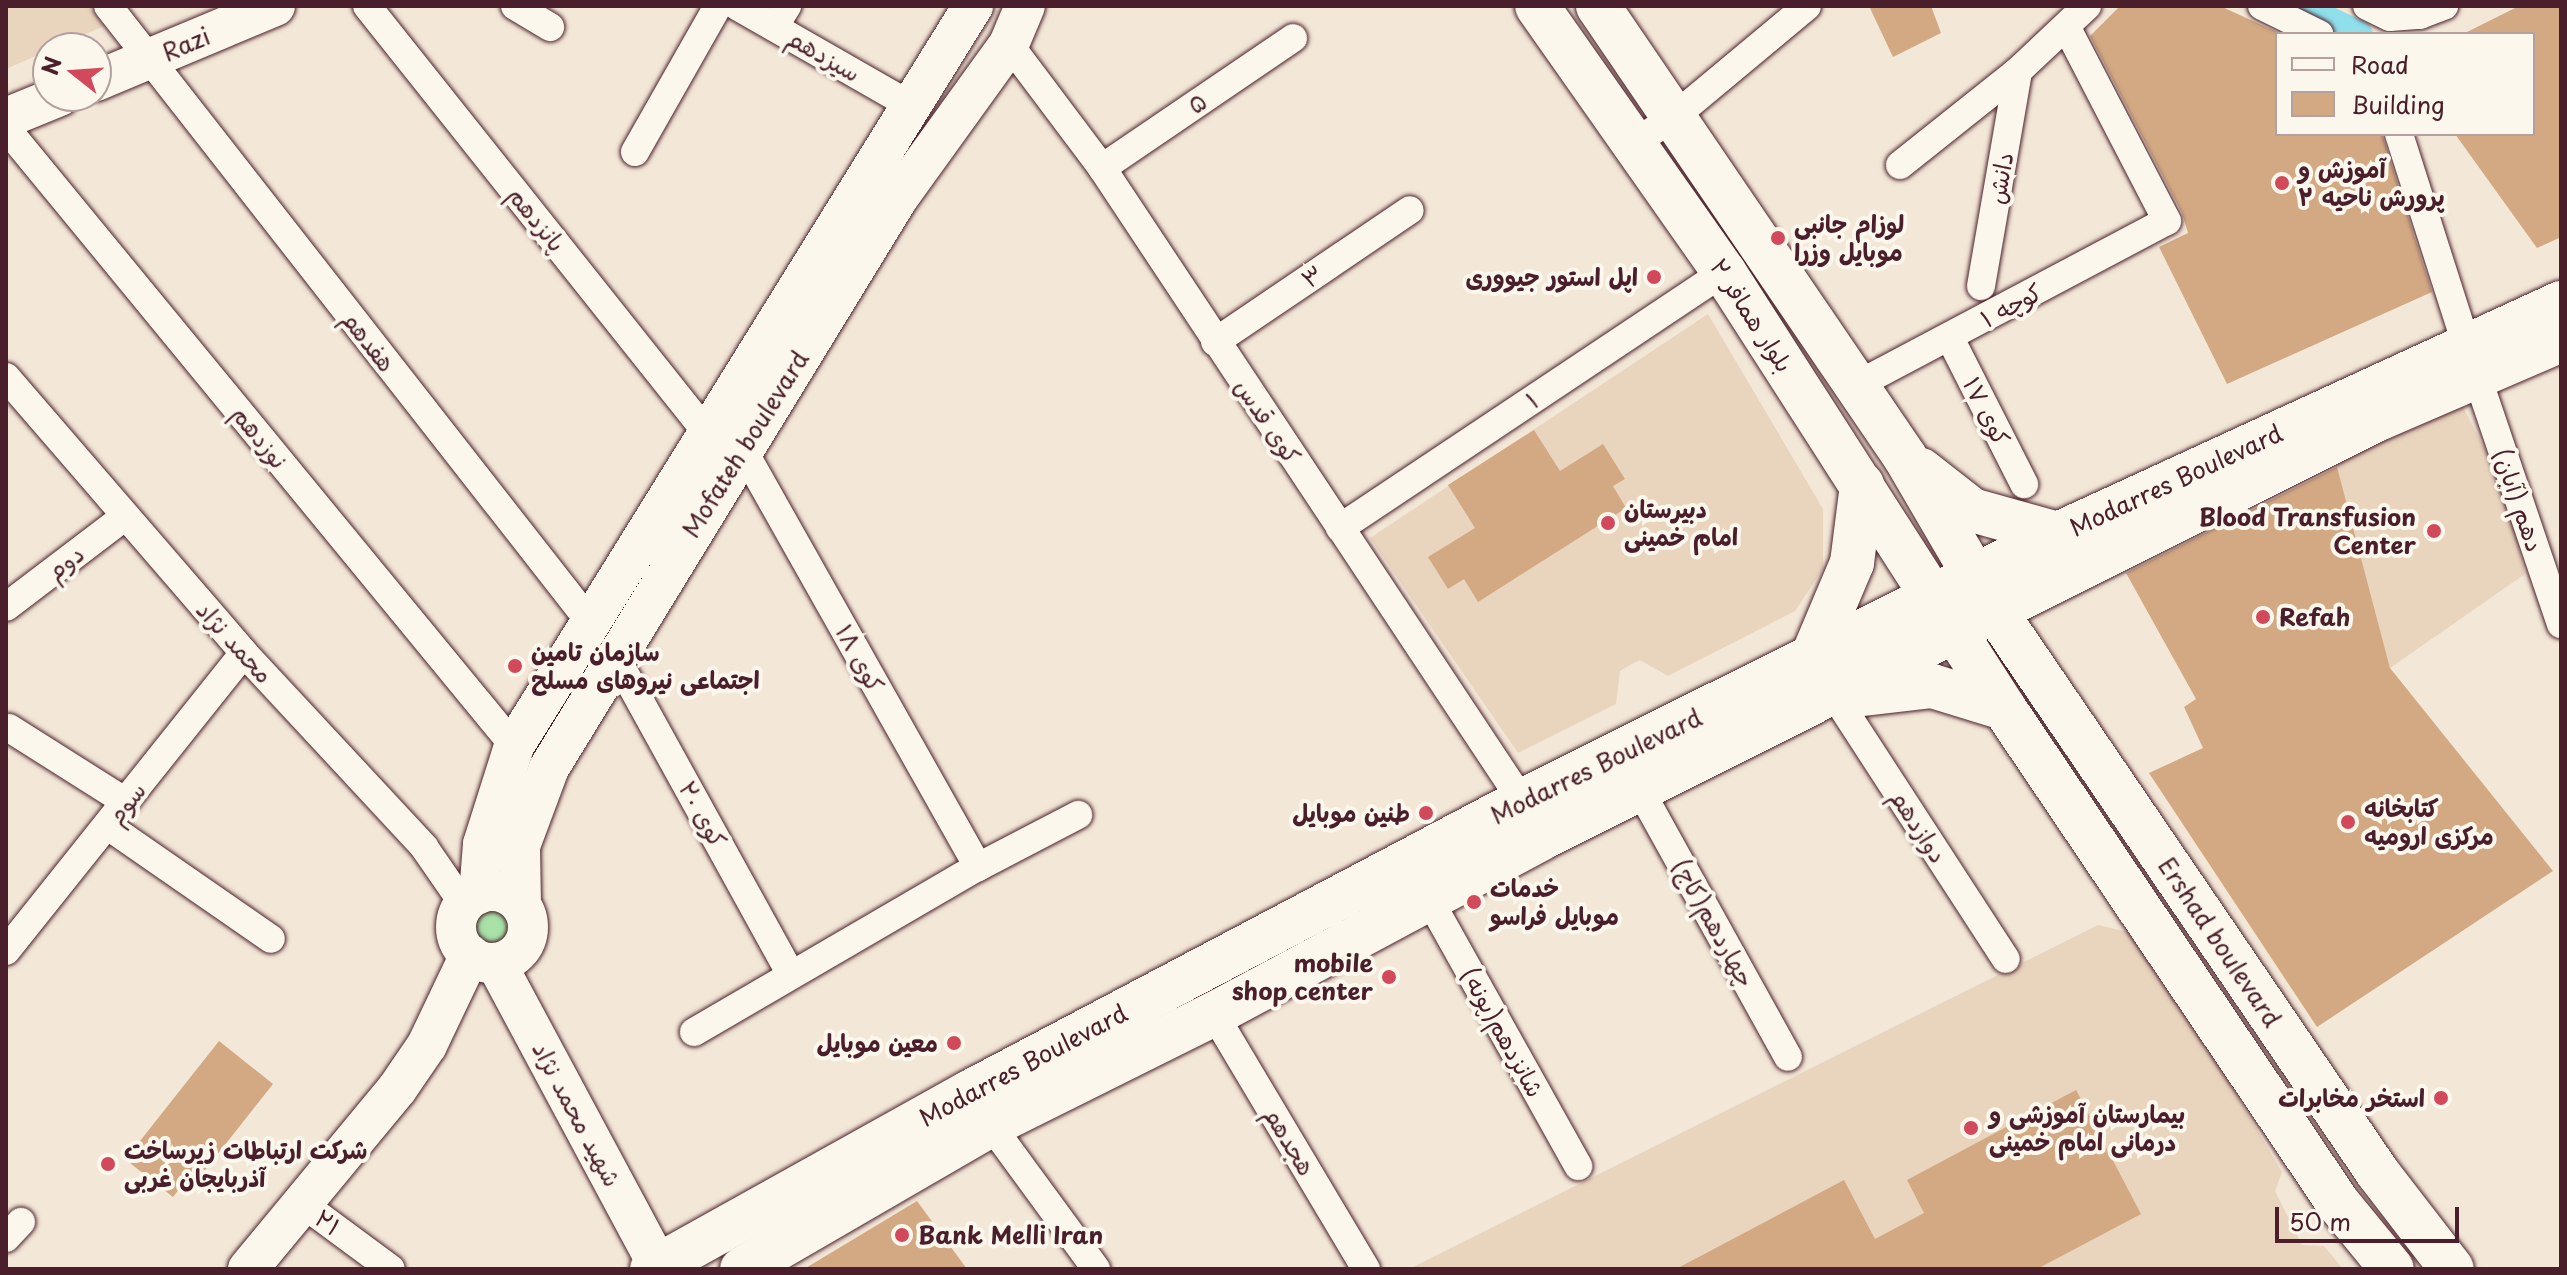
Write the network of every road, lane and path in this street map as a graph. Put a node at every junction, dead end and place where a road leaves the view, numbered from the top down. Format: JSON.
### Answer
{"nodes":[{"id":1,"x":108,"y":6,"type":"edge"},
{"id":2,"x":275,"y":6,"type":"edge"},
{"id":3,"x":367,"y":6,"type":"edge"},
{"id":4,"x":515,"y":6,"type":"edge"},
{"id":5,"x":718,"y":6,"type":"edge"},
{"id":6,"x":737,"y":6,"type":"edge"},
{"id":7,"x":973,"y":6,"type":"edge"},
{"id":8,"x":1025,"y":6,"type":"edge"},
{"id":9,"x":1537,"y":6,"type":"edge"},
{"id":10,"x":1598,"y":6,"type":"edge"},
{"id":11,"x":1807,"y":6,"type":"edge"},
{"id":12,"x":2087,"y":6,"type":"edge"},
{"id":13,"x":2262,"y":6,"type":"edge"},
{"id":14,"x":2367,"y":6,"type":"edge"},
{"id":15,"x":2444,"y":6,"type":"edge"},
{"id":16,"x":781,"y":16,"type":"edge"},
{"id":17,"x":550,"y":27,"type":"dead end"},
{"id":18,"x":2067,"y":28,"type":"junction"},
{"id":19,"x":2315,"y":32,"type":"edge"},
{"id":20,"x":1293,"y":38,"type":"dead end"},
{"id":21,"x":1009,"y":44,"type":"junction"},
{"id":22,"x":148,"y":60,"type":"junction"},
{"id":23,"x":2018,"y":71,"type":"junction"},
{"id":24,"x":112,"y":75,"type":"edge"},
{"id":25,"x":910,"y":105,"type":"junction"},
{"id":26,"x":32,"y":107,"type":"edge"},
{"id":27,"x":1674,"y":117,"type":"junction"},
{"id":28,"x":6,"y":118,"type":"edge"},
{"id":29,"x":6,"y":128,"type":"edge"},
{"id":30,"x":2400,"y":136,"type":"edge"},
{"id":31,"x":1636,"y":142,"type":"junction"},
{"id":32,"x":635,"y":152,"type":"dead end"},
{"id":33,"x":1900,"y":165,"type":"dead end"},
{"id":34,"x":1102,"y":168,"type":"junction"},
{"id":35,"x":1410,"y":210,"type":"dead end"},
{"id":36,"x":1724,"y":272,"type":"junction"},
{"id":37,"x":1981,"y":286,"type":"dead end"},
{"id":38,"x":2561,"y":303,"type":"edge"},
{"id":39,"x":1950,"y":338,"type":"junction"},
{"id":40,"x":2561,"y":340,"type":"edge"},
{"id":41,"x":1215,"y":342,"type":"junction"},
{"id":42,"x":776,"y":358,"type":"junction"},
{"id":43,"x":2472,"y":361,"type":"junction"},
{"id":44,"x":8,"y":383,"type":"edge"},
{"id":45,"x":1853,"y":387,"type":"junction"},
{"id":46,"x":725,"y":440,"type":"junction"},
{"id":47,"x":1905,"y":457,"type":"junction"},
{"id":48,"x":2024,"y":484,"type":"dead end"},
{"id":49,"x":1862,"y":485,"type":"junction"},
{"id":50,"x":124,"y":517,"type":"junction"},
{"id":51,"x":1340,"y":528,"type":"junction"},
{"id":52,"x":2058,"y":534,"type":"junction"},
{"id":53,"x":1965,"y":603,"type":"junction"},
{"id":54,"x":6,"y":607,"type":"edge"},
{"id":55,"x":590,"y":622,"type":"junction"},
{"id":56,"x":2561,"y":624,"type":"edge"},
{"id":57,"x":244,"y":653,"type":"junction"},
{"id":58,"x":614,"y":654,"type":"junction"},
{"id":59,"x":1822,"y":676,"type":"junction"},
{"id":60,"x":2004,"y":708,"type":"junction"},
{"id":61,"x":9,"y":728,"type":"dead end"},
{"id":62,"x":514,"y":746,"type":"junction"},
{"id":63,"x":1640,"y":790,"type":"junction"},
{"id":64,"x":126,"y":802,"type":"junction"},
{"id":65,"x":1528,"y":814,"type":"junction"},
{"id":66,"x":1078,"y":815,"type":"dead end"},
{"id":67,"x":108,"y":826,"type":"junction"},
{"id":68,"x":978,"y":867,"type":"junction"},
{"id":69,"x":472,"y":899,"type":"junction"},
{"id":70,"x":1429,"y":899,"type":"junction"},
{"id":71,"x":521,"y":905,"type":"junction"},
{"id":72,"x":11,"y":932,"type":"edge"},
{"id":73,"x":271,"y":939,"type":"dead end"},
{"id":74,"x":483,"y":959,"type":"junction"},
{"id":75,"x":2006,"y":959,"type":"dead end"},
{"id":76,"x":791,"y":974,"type":"junction"},
{"id":77,"x":1214,"y":1014,"type":"junction"},
{"id":78,"x":694,"y":1032,"type":"dead end"},
{"id":79,"x":1788,"y":1057,"type":"dead end"},
{"id":80,"x":980,"y":1109,"type":"junction"},
{"id":81,"x":1578,"y":1166,"type":"dead end"},
{"id":82,"x":303,"y":1204,"type":"junction"},
{"id":83,"x":756,"y":1264,"type":"edge"},
{"id":84,"x":655,"y":1267,"type":"edge"},
{"id":85,"x":248,"y":1269,"type":"edge"},
{"id":86,"x":391,"y":1269,"type":"edge"},
{"id":87,"x":1096,"y":1269,"type":"edge"},
{"id":88,"x":1366,"y":1269,"type":"edge"},
{"id":89,"x":2392,"y":1269,"type":"edge"},
{"id":90,"x":2452,"y":1269,"type":"edge"}],
"edges":[{"from":1,"to":22,"type":"street","name":"هفدهم"},
{"from":2,"to":22,"type":"street","name":"Razi"},
{"from":3,"to":46,"type":"street","name":"پانزدهم"},
{"from":4,"to":17,"type":"street"},
{"from":5,"to":32,"type":"street"},
{"from":6,"to":16,"type":"street","name":"سیزدهم"},
{"from":7,"to":25,"type":"street","name":"Mofateh boulevard"},
{"from":8,"to":21,"type":"street","name":"Mofateh boulevard"},
{"from":9,"to":31,"type":"main road","name":"بلوار همافر ۲"},
{"from":10,"to":27,"type":"main road","name":"بلوار همافر ۲"},
{"from":11,"to":27,"type":"street"},
{"from":12,"to":18,"type":"street"},
{"from":13,"to":19,"type":"street"},
{"from":14,"to":15,"type":"street"},
{"from":16,"to":25,"type":"street","name":"سیزدهم"},
{"from":18,"to":23,"type":"street"},
{"from":18,"to":39,"type":"street","name":"کوچه ۱"},
{"from":20,"to":34,"type":"street","name":"۵"},
{"from":21,"to":34,"type":"street","name":"کوی قدس"},
{"from":21,"to":42,"type":"street","name":"Mofateh boulevard"},
{"from":22,"to":24,"type":"street","name":"Razi"},
{"from":22,"to":55,"type":"street","name":"هفدهم"},
{"from":23,"to":33,"type":"street"},
{"from":23,"to":37,"type":"street","name":"دانش"},
{"from":25,"to":42,"type":"street","name":"Mofateh boulevard"},
{"from":26,"to":28,"type":"street"},
{"from":27,"to":31,"type":"street"},
{"from":27,"to":45,"type":"main road","name":"بلوار همافر ۲"},
{"from":29,"to":62,"type":"street","name":"نوزدهم"},
{"from":30,"to":43,"type":"street","name":"دهم (آبان)"},
{"from":31,"to":36,"type":"main road","name":"بلوار همافر ۲"},
{"from":34,"to":41,"type":"street","name":"کوی قدس"},
{"from":35,"to":41,"type":"street","name":"۳"},
{"from":36,"to":49,"type":"main road","name":"بلوار همافر ۲"},
{"from":36,"to":51,"type":"street","name":"۱"},
{"from":38,"to":43,"type":"main road","name":"Modarres Boulevard"},
{"from":39,"to":45,"type":"street","name":"کوچه ۱"},
{"from":39,"to":48,"type":"street","name":"کوی ۱۷"},
{"from":40,"to":43,"type":"main road","name":"Modarres Boulevard"},
{"from":41,"to":51,"type":"street","name":"کوی قدس"},
{"from":42,"to":46,"type":"street","name":"Mofateh boulevard"},
{"from":43,"to":52,"type":"main road","name":"Modarres Boulevard"},
{"from":43,"to":53,"type":"main road","name":"Modarres Boulevard"},
{"from":43,"to":56,"type":"street","name":"دهم (آبان)"},
{"from":44,"to":50,"type":"street","name":"محمد نژاد"},
{"from":45,"to":47,"type":"main road","name":"بلوار همافر ۲"},
{"from":46,"to":55,"type":"street","name":"Mofateh boulevard"},
{"from":46,"to":58,"type":"street","name":"Mofateh boulevard"},
{"from":46,"to":68,"type":"street","name":"کوی ۱۸"},
{"from":47,"to":52,"type":"main road"},
{"from":47,"to":53,"type":"main road","name":"بلوار همافر ۲"},
{"from":49,"to":53,"type":"main road","name":"بلوار همافر ۲"},
{"from":49,"to":59,"type":"main road"},
{"from":50,"to":54,"type":"street","name":"دوم"},
{"from":50,"to":57,"type":"street","name":"محمد نژاد"},
{"from":51,"to":65,"type":"street","name":"کوی قدس"},
{"from":52,"to":53,"type":"main road","name":"Modarres Boulevard"},
{"from":53,"to":59,"type":"main road","name":"Modarres Boulevard"},
{"from":53,"to":60,"type":"main road","name":"Ershad boulevard"},
{"from":53,"to":90,"type":"main road","name":"Ershad boulevard"},
{"from":55,"to":62,"type":"street","name":"Mofateh boulevard"},
{"from":57,"to":64,"type":"street","name":"سوم"},
{"from":57,"to":69,"type":"street","name":"محمد نژاد"},
{"from":58,"to":71,"type":"street","name":"Mofateh boulevard"},
{"from":58,"to":76,"type":"street","name":"کوی ۲۰"},
{"from":59,"to":60,"type":"main road"},
{"from":59,"to":63,"type":"main road","name":"Modarres Boulevard"},
{"from":59,"to":65,"type":"main road","name":"Modarres Boulevard"},
{"from":59,"to":75,"type":"street","name":"دوازدهم"},
{"from":60,"to":89,"type":"main road","name":"Ershad boulevard"},
{"from":61,"to":64,"type":"street"},
{"from":62,"to":69,"type":"street","name":"Mofateh boulevard"},
{"from":63,"to":65,"type":"main road","name":"Modarres Boulevard"},
{"from":63,"to":79,"type":"street","name":"چهاردهم(کاج)"},
{"from":64,"to":67,"type":"street","name":"سوم"},
{"from":65,"to":70,"type":"main road","name":"Modarres Boulevard"},
{"from":65,"to":80,"type":"main road","name":"Modarres Boulevard"},
{"from":66,"to":68,"type":"street"},
{"from":67,"to":72,"type":"street","name":"سوم"},
{"from":67,"to":73,"type":"street"},
{"from":68,"to":76,"type":"street"},
{"from":69,"to":71,"type":"street"},
{"from":69,"to":74,"type":"street"},
{"from":70,"to":77,"type":"main road","name":"Modarres Boulevard"},
{"from":70,"to":81,"type":"street","name":"شانزدهم(پونه)"},
{"from":71,"to":74,"type":"street"},
{"from":74,"to":82,"type":"street"},
{"from":74,"to":84,"type":"street","name":"شهید محمد نژاد"},
{"from":76,"to":78,"type":"street"},
{"from":77,"to":80,"type":"main road","name":"Modarres Boulevard"},
{"from":77,"to":88,"type":"street","name":"هجدهم"},
{"from":80,"to":83,"type":"main road","name":"Modarres Boulevard"},
{"from":80,"to":84,"type":"main road","name":"Modarres Boulevard"},
{"from":80,"to":87,"type":"street"},
{"from":82,"to":85,"type":"street"},
{"from":82,"to":86,"type":"street","name":"۲۱"}]}
